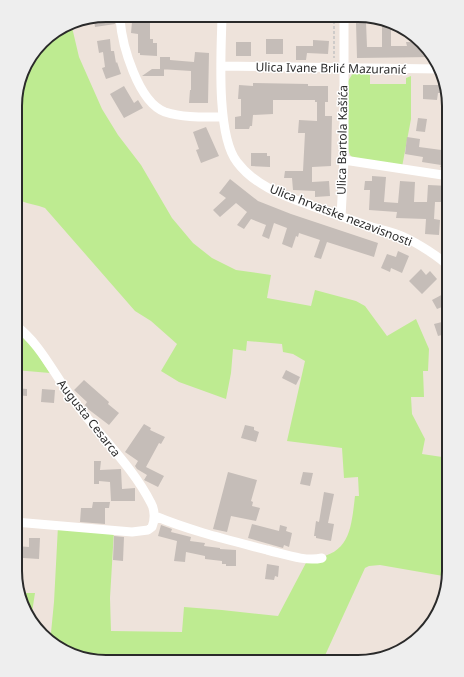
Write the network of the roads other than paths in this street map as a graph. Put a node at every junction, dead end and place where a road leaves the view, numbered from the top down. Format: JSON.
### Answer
{"nodes":[{"id":1,"x":120,"y":22,"type":"edge"},
{"id":2,"x":222,"y":22,"type":"edge"},
{"id":3,"x":344,"y":22,"type":"edge"},
{"id":4,"x":221,"y":66,"type":"junction"},
{"id":5,"x":343,"y":68,"type":"junction"},
{"id":6,"x":433,"y":69,"type":"edge"},
{"id":7,"x":223,"y":117,"type":"junction"},
{"id":8,"x":344,"y":160,"type":"junction"},
{"id":9,"x":442,"y":175,"type":"edge"},
{"id":10,"x":341,"y":217,"type":"junction"},
{"id":11,"x":442,"y":259,"type":"edge"},
{"id":12,"x":22,"y":331,"type":"edge"},
{"id":13,"x":154,"y":516,"type":"junction"},
{"id":14,"x":22,"y":523,"type":"edge"},
{"id":15,"x":322,"y":558,"type":"dead end"}],
"edges":[{"from":1,"to":7,"type":"street"},
{"from":2,"to":4,"type":"street","name":"Ulica hrvatske nezavisnosti"},
{"from":3,"to":5,"type":"street","name":"Ulica Bartola Kašića"},
{"from":4,"to":5,"type":"street","name":"Ulica Ivane Brlić Mazuranić"},
{"from":4,"to":7,"type":"street","name":"Ulica hrvatske nezavisnosti"},
{"from":5,"to":6,"type":"street","name":"Ulica Ivane Brlić Mazuranić"},
{"from":5,"to":8,"type":"street","name":"Ulica Bartola Kašića"},
{"from":7,"to":10,"type":"street","name":"Ulica hrvatske nezavisnosti"},
{"from":8,"to":9,"type":"street"},
{"from":8,"to":10,"type":"street","name":"Ulica Bartola Kašića"},
{"from":10,"to":11,"type":"street","name":"Ulica hrvatske nezavisnosti"},
{"from":12,"to":13,"type":"street","name":"Augusta Cesarca"},
{"from":13,"to":14,"type":"street"},
{"from":13,"to":15,"type":"street"}]}
